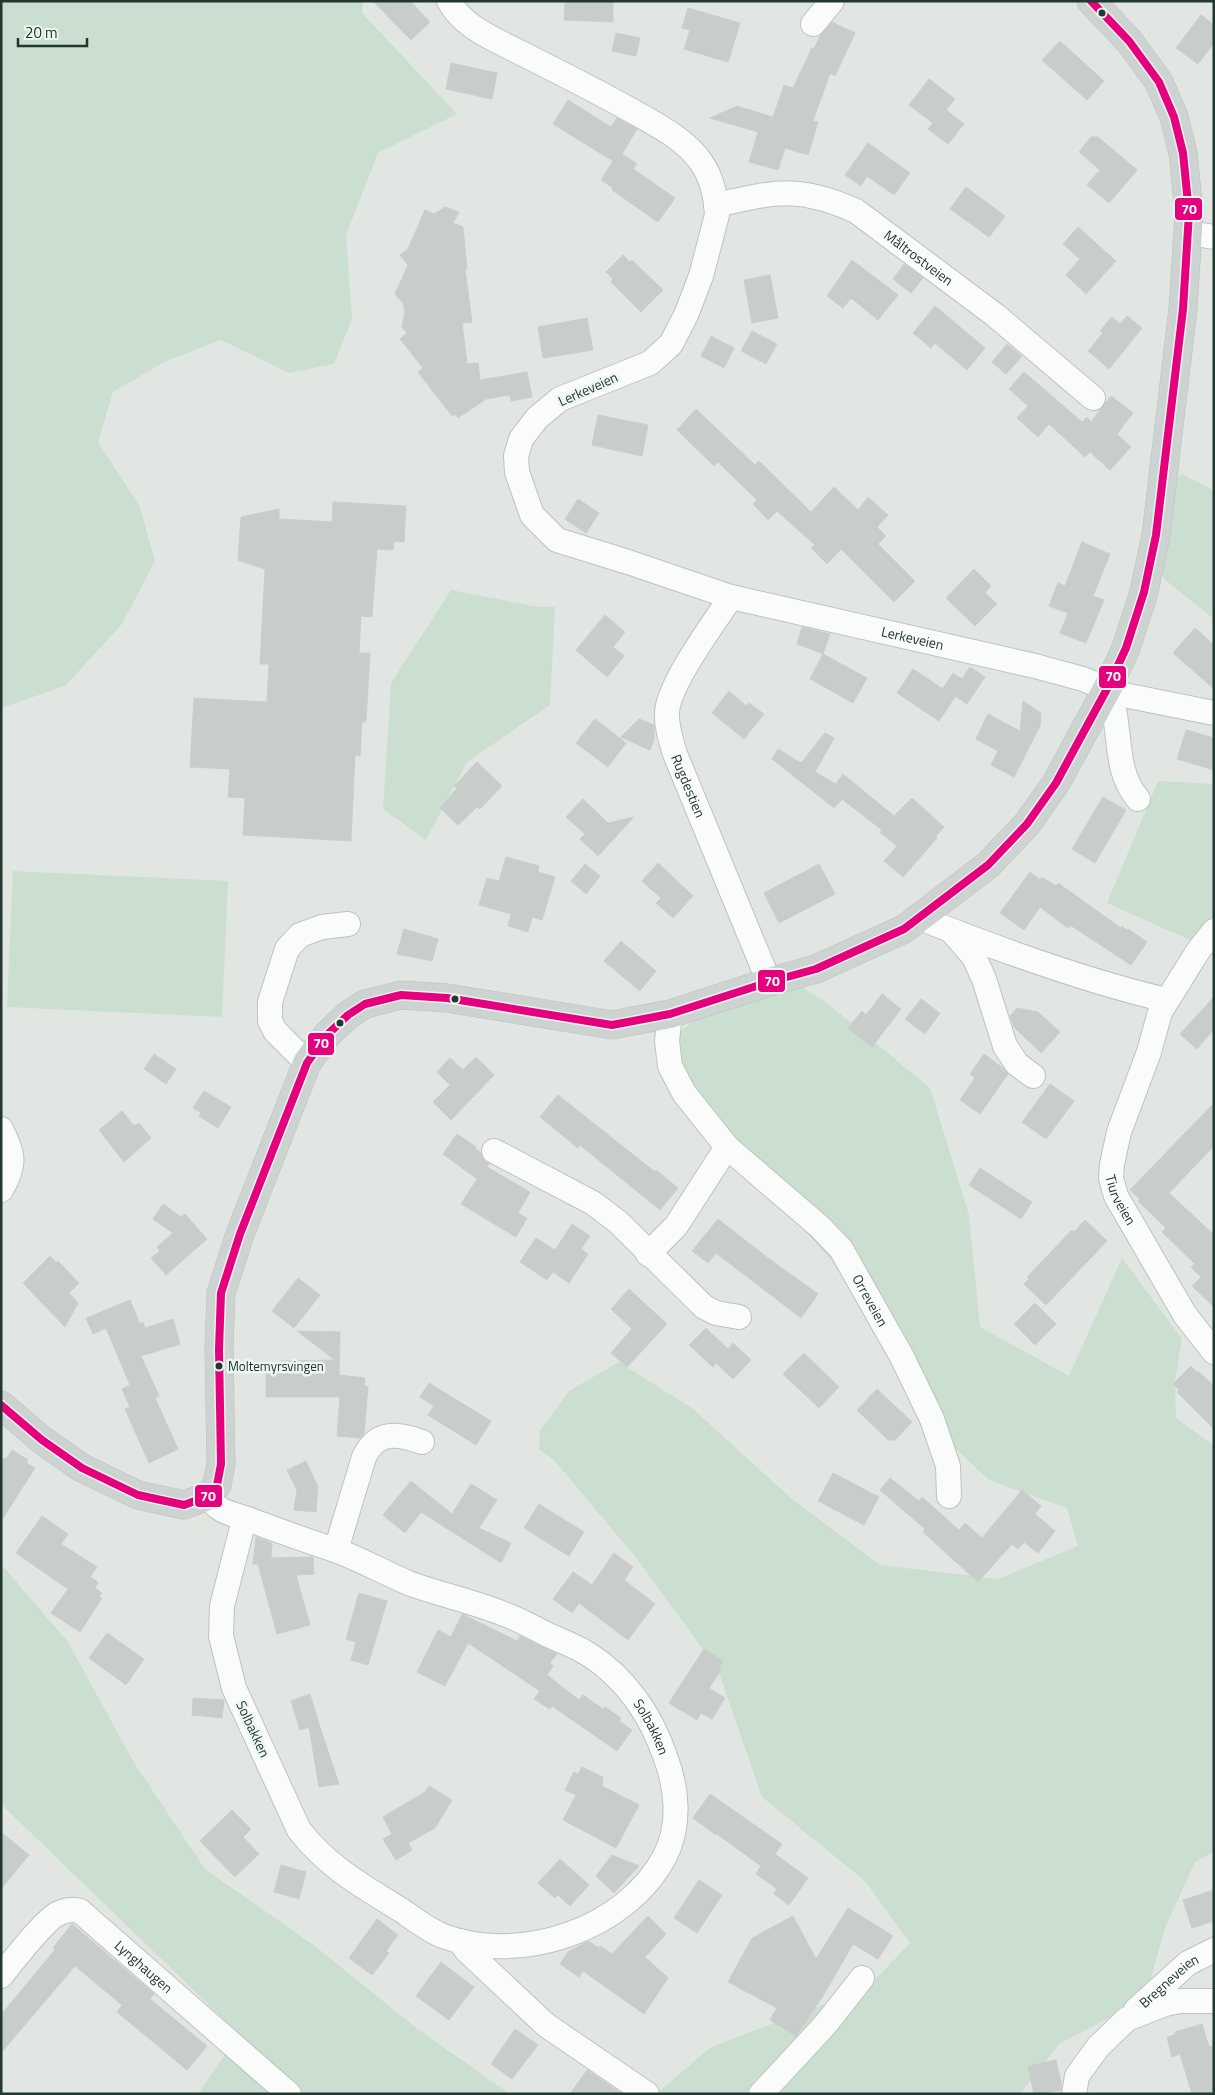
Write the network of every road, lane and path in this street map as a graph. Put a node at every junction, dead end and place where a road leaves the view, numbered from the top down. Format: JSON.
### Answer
{"nodes":[{"id":1,"x":449,"y":1,"type":"edge"},
{"id":2,"x":832,"y":1,"type":"edge"},
{"id":3,"x":1091,"y":1,"type":"edge"},
{"id":4,"x":813,"y":24,"type":"dead end"},
{"id":5,"x":716,"y":205,"type":"junction"},
{"id":6,"x":1201,"y":235,"type":"edge"},
{"id":7,"x":1093,"y":398,"type":"dead end"},
{"id":8,"x":731,"y":597,"type":"junction"},
{"id":9,"x":1107,"y":689,"type":"junction"},
{"id":10,"x":1214,"y":714,"type":"edge"},
{"id":11,"x":1138,"y":799,"type":"dead end"},
{"id":12,"x":920,"y":918,"type":"junction"},
{"id":13,"x":348,"y":924,"type":"dead end"},
{"id":14,"x":951,"y":930,"type":"junction"},
{"id":15,"x":1214,"y":931,"type":"edge"},
{"id":16,"x":769,"y":982,"type":"junction"},
{"id":17,"x":1166,"y":1000,"type":"junction"},
{"id":18,"x":670,"y":1014,"type":"junction"},
{"id":19,"x":307,"y":1063,"type":"junction"},
{"id":20,"x":1033,"y":1076,"type":"dead end"},
{"id":21,"x":1,"y":1129,"type":"edge"},
{"id":22,"x":727,"y":1147,"type":"junction"},
{"id":23,"x":494,"y":1151,"type":"dead end"},
{"id":24,"x":1,"y":1190,"type":"edge"},
{"id":25,"x":648,"y":1254,"type":"junction"},
{"id":26,"x":739,"y":1317,"type":"dead end"},
{"id":27,"x":1214,"y":1352,"type":"edge"},
{"id":28,"x":1,"y":1405,"type":"edge"},
{"id":29,"x":422,"y":1442,"type":"dead end"},
{"id":30,"x":208,"y":1496,"type":"junction"},
{"id":31,"x":949,"y":1496,"type":"dead end"},
{"id":32,"x":247,"y":1519,"type":"junction"},
{"id":33,"x":336,"y":1550,"type":"junction"},
{"id":34,"x":460,"y":1940,"type":"junction"},
{"id":35,"x":1214,"y":1950,"type":"edge"},
{"id":36,"x":1,"y":1976,"type":"edge"},
{"id":37,"x":862,"y":1978,"type":"dead end"},
{"id":38,"x":1214,"y":2001,"type":"edge"},
{"id":39,"x":1128,"y":2019,"type":"junction"},
{"id":40,"x":289,"y":2094,"type":"edge"},
{"id":41,"x":647,"y":2094,"type":"edge"},
{"id":42,"x":761,"y":2094,"type":"edge"},
{"id":43,"x":1074,"y":2094,"type":"edge"}],
"edges":[{"from":1,"to":5,"type":"street","name":"Lerkeveien"},
{"from":2,"to":4,"type":"street"},
{"from":3,"to":6,"type":"main road"},
{"from":5,"to":7,"type":"street","name":"Måltrostveien"},
{"from":5,"to":8,"type":"street","name":"Lerkeveien"},
{"from":6,"to":9,"type":"main road"},
{"from":8,"to":9,"type":"street","name":"Lerkeveien"},
{"from":8,"to":16,"type":"street","name":"Rugdestien"},
{"from":9,"to":10,"type":"street","name":"Lerkeveien"},
{"from":9,"to":11,"type":"street"},
{"from":9,"to":12,"type":"main road"},
{"from":12,"to":14,"type":"street"},
{"from":12,"to":16,"type":"main road"},
{"from":13,"to":19,"type":"street"},
{"from":14,"to":17,"type":"street"},
{"from":14,"to":20,"type":"street"},
{"from":15,"to":17,"type":"street","name":"Tiurveien"},
{"from":16,"to":18,"type":"main road"},
{"from":17,"to":27,"type":"street","name":"Tiurveien"},
{"from":18,"to":19,"type":"main road"},
{"from":18,"to":22,"type":"street","name":"Orreveien"},
{"from":19,"to":30,"type":"main road"},
{"from":21,"to":24,"type":"street"},
{"from":22,"to":25,"type":"street"},
{"from":22,"to":31,"type":"street","name":"Orreveien"},
{"from":23,"to":25,"type":"street"},
{"from":25,"to":26,"type":"street"},
{"from":28,"to":30,"type":"main road"},
{"from":29,"to":33,"type":"street"},
{"from":30,"to":32,"type":"street","name":"Solbakken"},
{"from":32,"to":33,"type":"street","name":"Solbakken"},
{"from":32,"to":34,"type":"street","name":"Solbakken"},
{"from":33,"to":34,"type":"street","name":"Solbakken"},
{"from":34,"to":41,"type":"street"},
{"from":35,"to":39,"type":"street","name":"Bregneveien"},
{"from":36,"to":40,"type":"street","name":"Lynghaugen"},
{"from":37,"to":42,"type":"street"},
{"from":38,"to":39,"type":"street","name":"Bregneveien"},
{"from":39,"to":43,"type":"street","name":"Bregneveien"}]}
